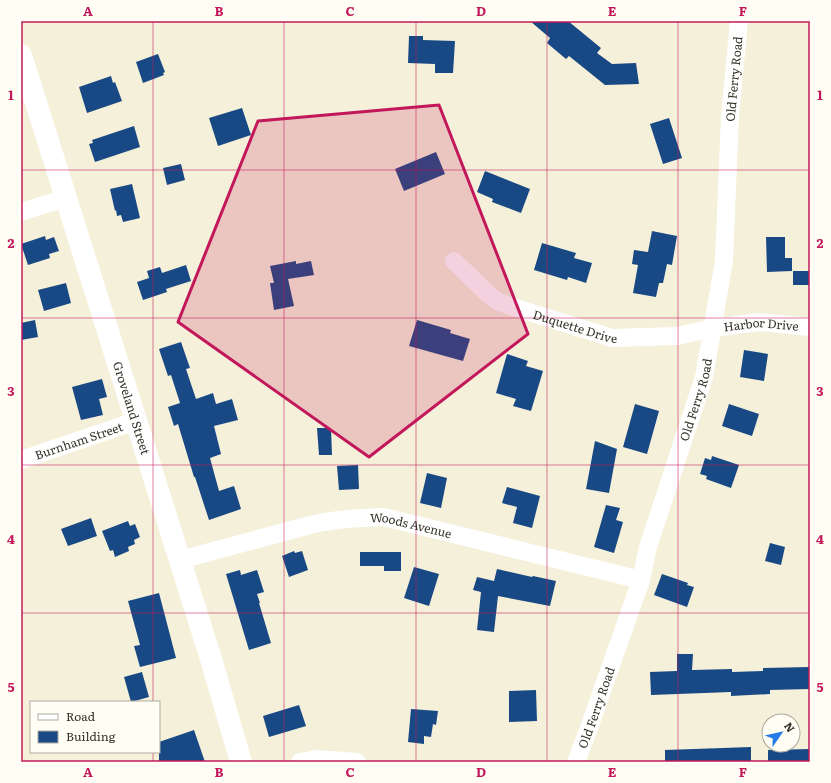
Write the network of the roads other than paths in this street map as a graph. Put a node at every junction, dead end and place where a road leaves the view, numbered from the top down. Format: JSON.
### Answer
{"nodes":[{"id":1,"x":739,"y":21,"type":"edge"},
{"id":2,"x":21,"y":55,"type":"edge"},
{"id":3,"x":66,"y":198,"type":"junction"},
{"id":4,"x":21,"y":212,"type":"edge"},
{"id":5,"x":454,"y":261,"type":"dead end"},
{"id":6,"x":810,"y":327,"type":"edge"},
{"id":7,"x":713,"y":328,"type":"junction"},
{"id":8,"x":136,"y":421,"type":"junction"},
{"id":9,"x":21,"y":460,"type":"edge"},
{"id":10,"x":180,"y":560,"type":"junction"},
{"id":11,"x":641,"y":580,"type":"junction"},
{"id":12,"x":241,"y":762,"type":"edge"},
{"id":13,"x":300,"y":762,"type":"edge"},
{"id":14,"x":357,"y":762,"type":"edge"},
{"id":15,"x":576,"y":762,"type":"edge"}],
"edges":[{"from":1,"to":7,"type":"street","name":"Old Ferry Road"},
{"from":2,"to":3,"type":"main road","name":"Groveland Street"},
{"from":3,"to":4,"type":"street"},
{"from":3,"to":8,"type":"main road","name":"Groveland Street"},
{"from":5,"to":7,"type":"street","name":"Duquette Drive"},
{"from":6,"to":7,"type":"street","name":"Harbor Drive"},
{"from":7,"to":11,"type":"street","name":"Old Ferry Road"},
{"from":8,"to":9,"type":"street","name":"Burnham Street"},
{"from":8,"to":10,"type":"main road","name":"Groveland Street"},
{"from":10,"to":11,"type":"street","name":"Woods Avenue"},
{"from":10,"to":12,"type":"main road","name":"Groveland Street"},
{"from":11,"to":15,"type":"street","name":"Old Ferry Road"},
{"from":13,"to":14,"type":"street"}]}
